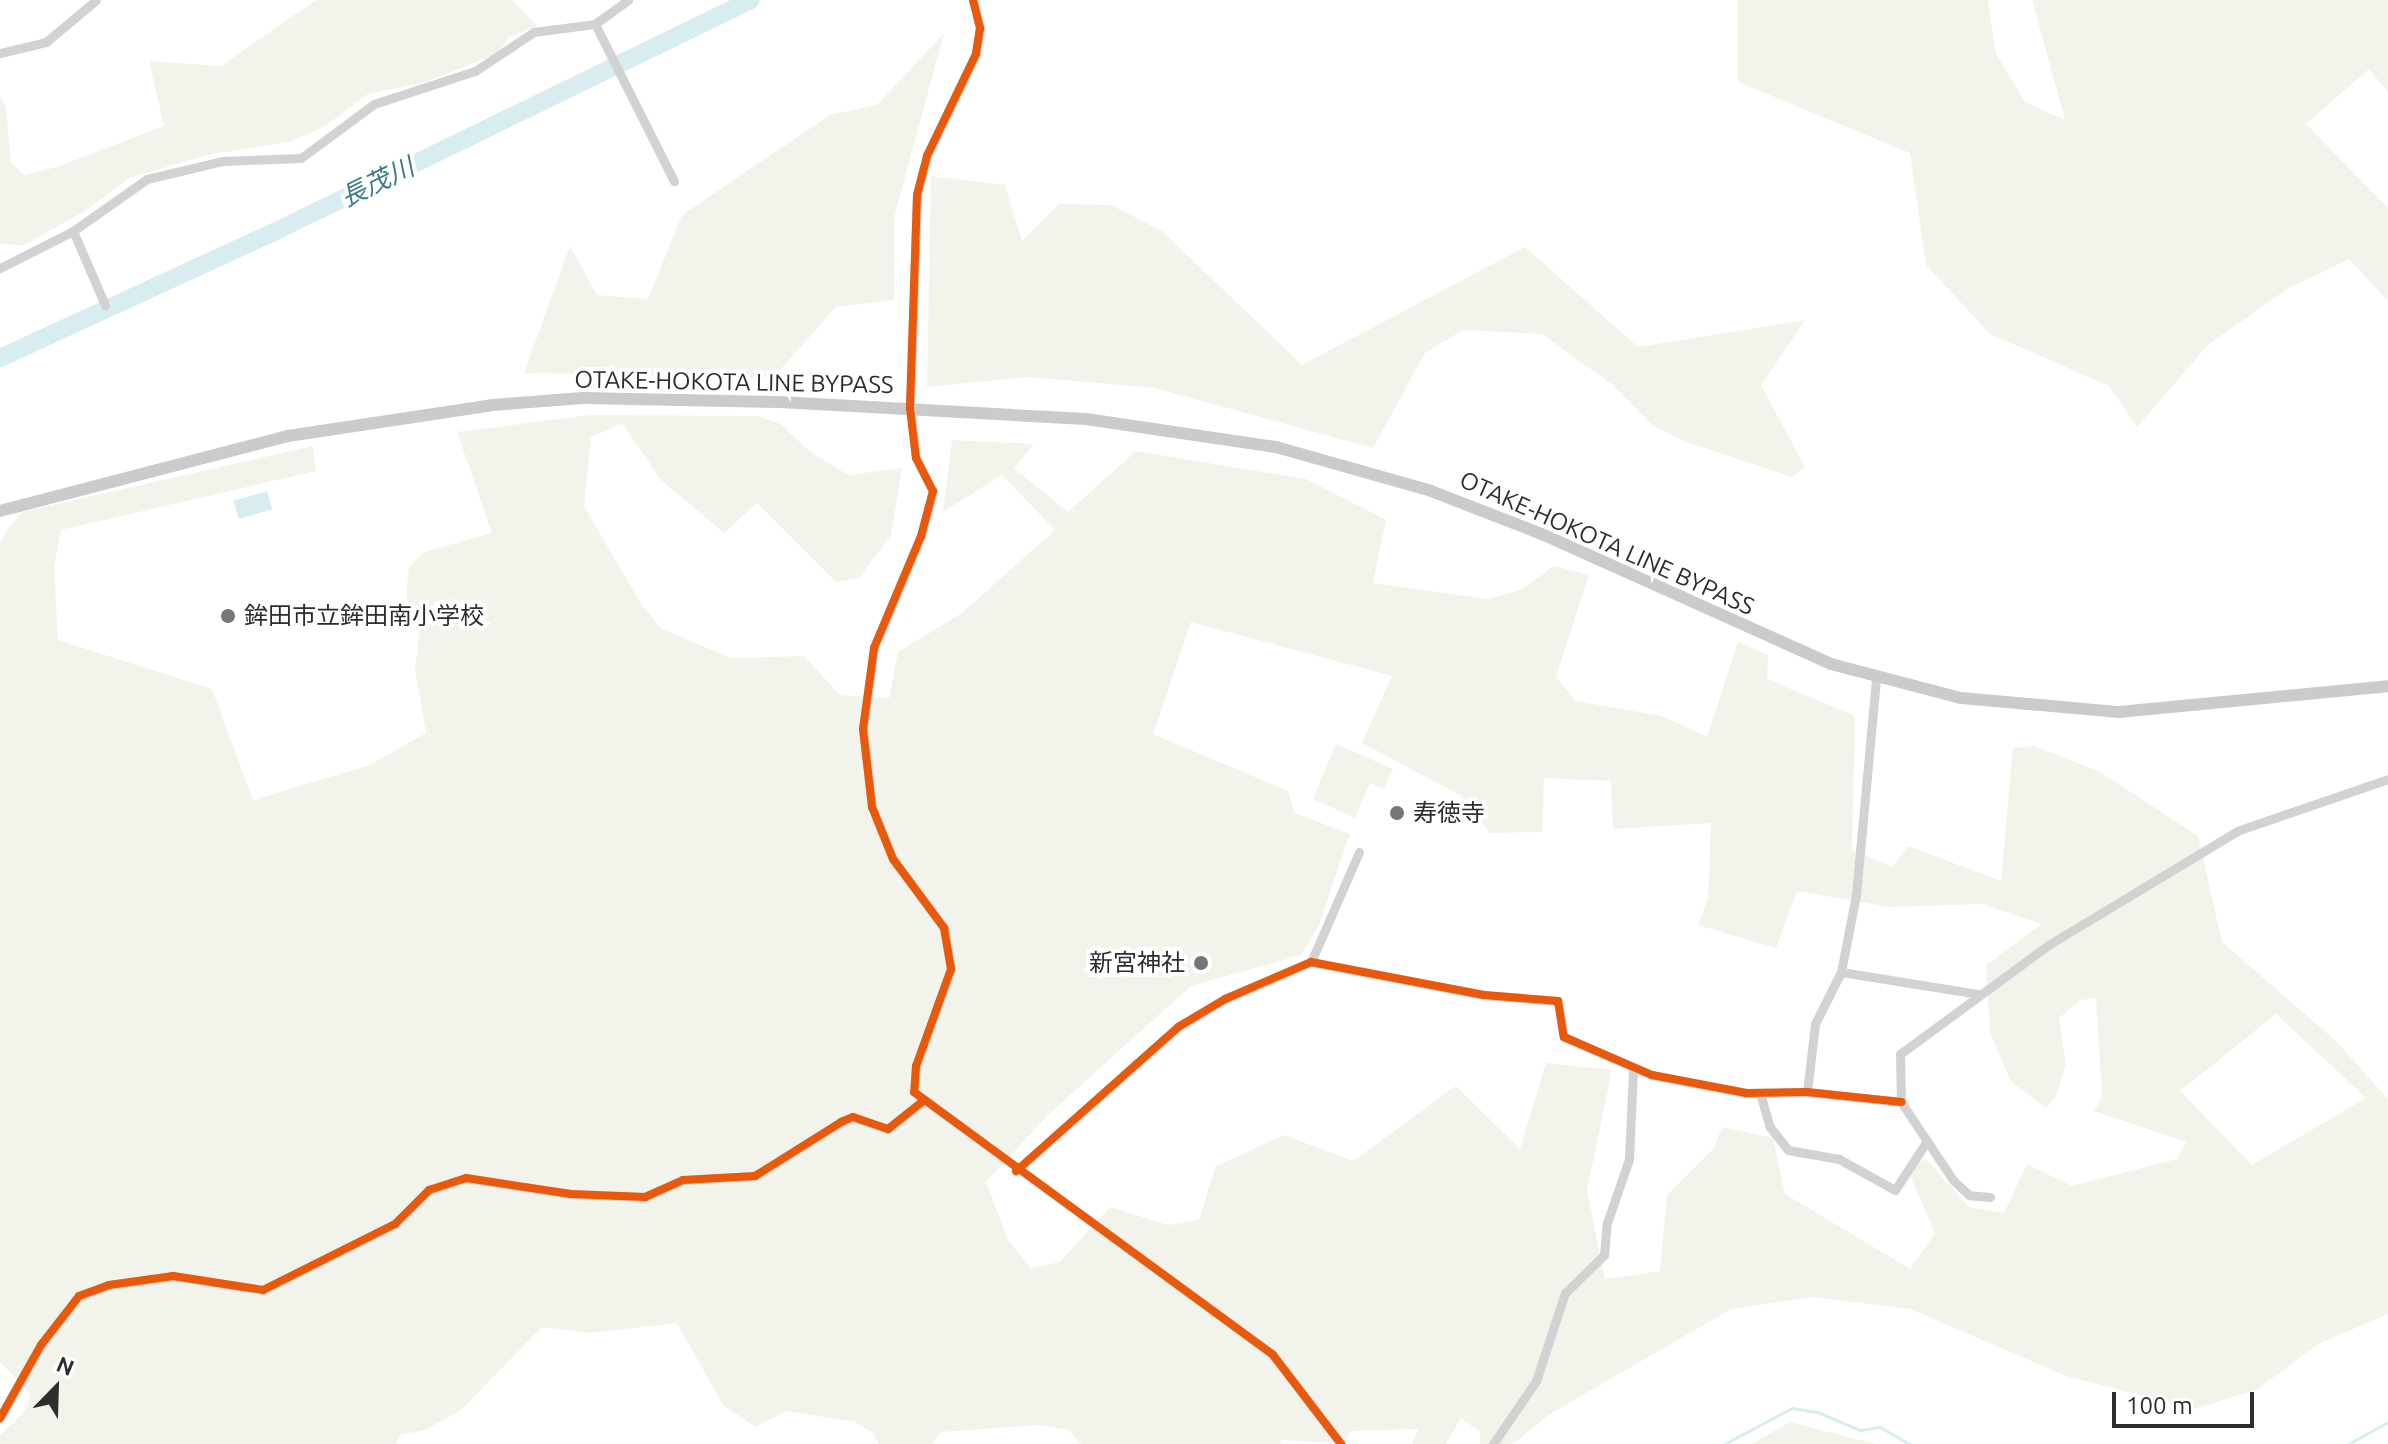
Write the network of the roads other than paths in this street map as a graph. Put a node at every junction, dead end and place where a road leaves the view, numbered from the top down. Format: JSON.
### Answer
{"nodes":[{"id":1,"x":96,"y":0,"type":"edge"},
{"id":2,"x":628,"y":0,"type":"edge"},
{"id":3,"x":973,"y":0,"type":"edge"},
{"id":4,"x":595,"y":24,"type":"junction"},
{"id":5,"x":0,"y":53,"type":"edge"},
{"id":6,"x":674,"y":181,"type":"dead end"},
{"id":7,"x":73,"y":231,"type":"junction"},
{"id":8,"x":0,"y":268,"type":"edge"},
{"id":9,"x":105,"y":305,"type":"dead end"},
{"id":10,"x":910,"y":408,"type":"junction"},
{"id":11,"x":0,"y":511,"type":"edge"},
{"id":12,"x":1876,"y":678,"type":"junction"},
{"id":13,"x":2388,"y":686,"type":"edge"},
{"id":14,"x":2388,"y":779,"type":"edge"},
{"id":15,"x":1359,"y":852,"type":"dead end"},
{"id":16,"x":1311,"y":962,"type":"junction"},
{"id":17,"x":1841,"y":972,"type":"junction"},
{"id":18,"x":1979,"y":994,"type":"junction"},
{"id":19,"x":1633,"y":1070,"type":"junction"},
{"id":20,"x":1807,"y":1092,"type":"junction"},
{"id":21,"x":1760,"y":1093,"type":"junction"},
{"id":22,"x":922,"y":1102,"type":"junction"},
{"id":23,"x":1901,"y":1102,"type":"junction"},
{"id":24,"x":1927,"y":1141,"type":"junction"},
{"id":25,"x":1016,"y":1171,"type":"junction"},
{"id":26,"x":1990,"y":1197,"type":"dead end"},
{"id":27,"x":0,"y":1418,"type":"edge"},
{"id":28,"x":1341,"y":1444,"type":"edge"},
{"id":29,"x":1493,"y":1444,"type":"edge"}],
"edges":[{"from":1,"to":5,"type":"street"},
{"from":2,"to":4,"type":"street"},
{"from":3,"to":10,"type":"street"},
{"from":4,"to":6,"type":"street"},
{"from":4,"to":7,"type":"street"},
{"from":7,"to":8,"type":"street"},
{"from":7,"to":9,"type":"street"},
{"from":10,"to":11,"type":"main road","name":"OTAKE-HOKOTA LINE BYPASS"},
{"from":10,"to":12,"type":"main road","name":"OTAKE-HOKOTA LINE BYPASS"},
{"from":10,"to":22,"type":"street"},
{"from":12,"to":13,"type":"main road","name":"OTAKE-HOKOTA LINE BYPASS"},
{"from":12,"to":17,"type":"street"},
{"from":14,"to":18,"type":"street"},
{"from":15,"to":16,"type":"street"},
{"from":16,"to":19,"type":"street"},
{"from":16,"to":25,"type":"street"},
{"from":17,"to":18,"type":"street"},
{"from":17,"to":20,"type":"street"},
{"from":18,"to":23,"type":"street"},
{"from":19,"to":21,"type":"street"},
{"from":19,"to":29,"type":"street"},
{"from":20,"to":21,"type":"street"},
{"from":20,"to":23,"type":"street"},
{"from":21,"to":24,"type":"street"},
{"from":22,"to":25,"type":"street"},
{"from":22,"to":27,"type":"street"},
{"from":23,"to":24,"type":"street"},
{"from":24,"to":26,"type":"street"},
{"from":25,"to":28,"type":"street"}]}
